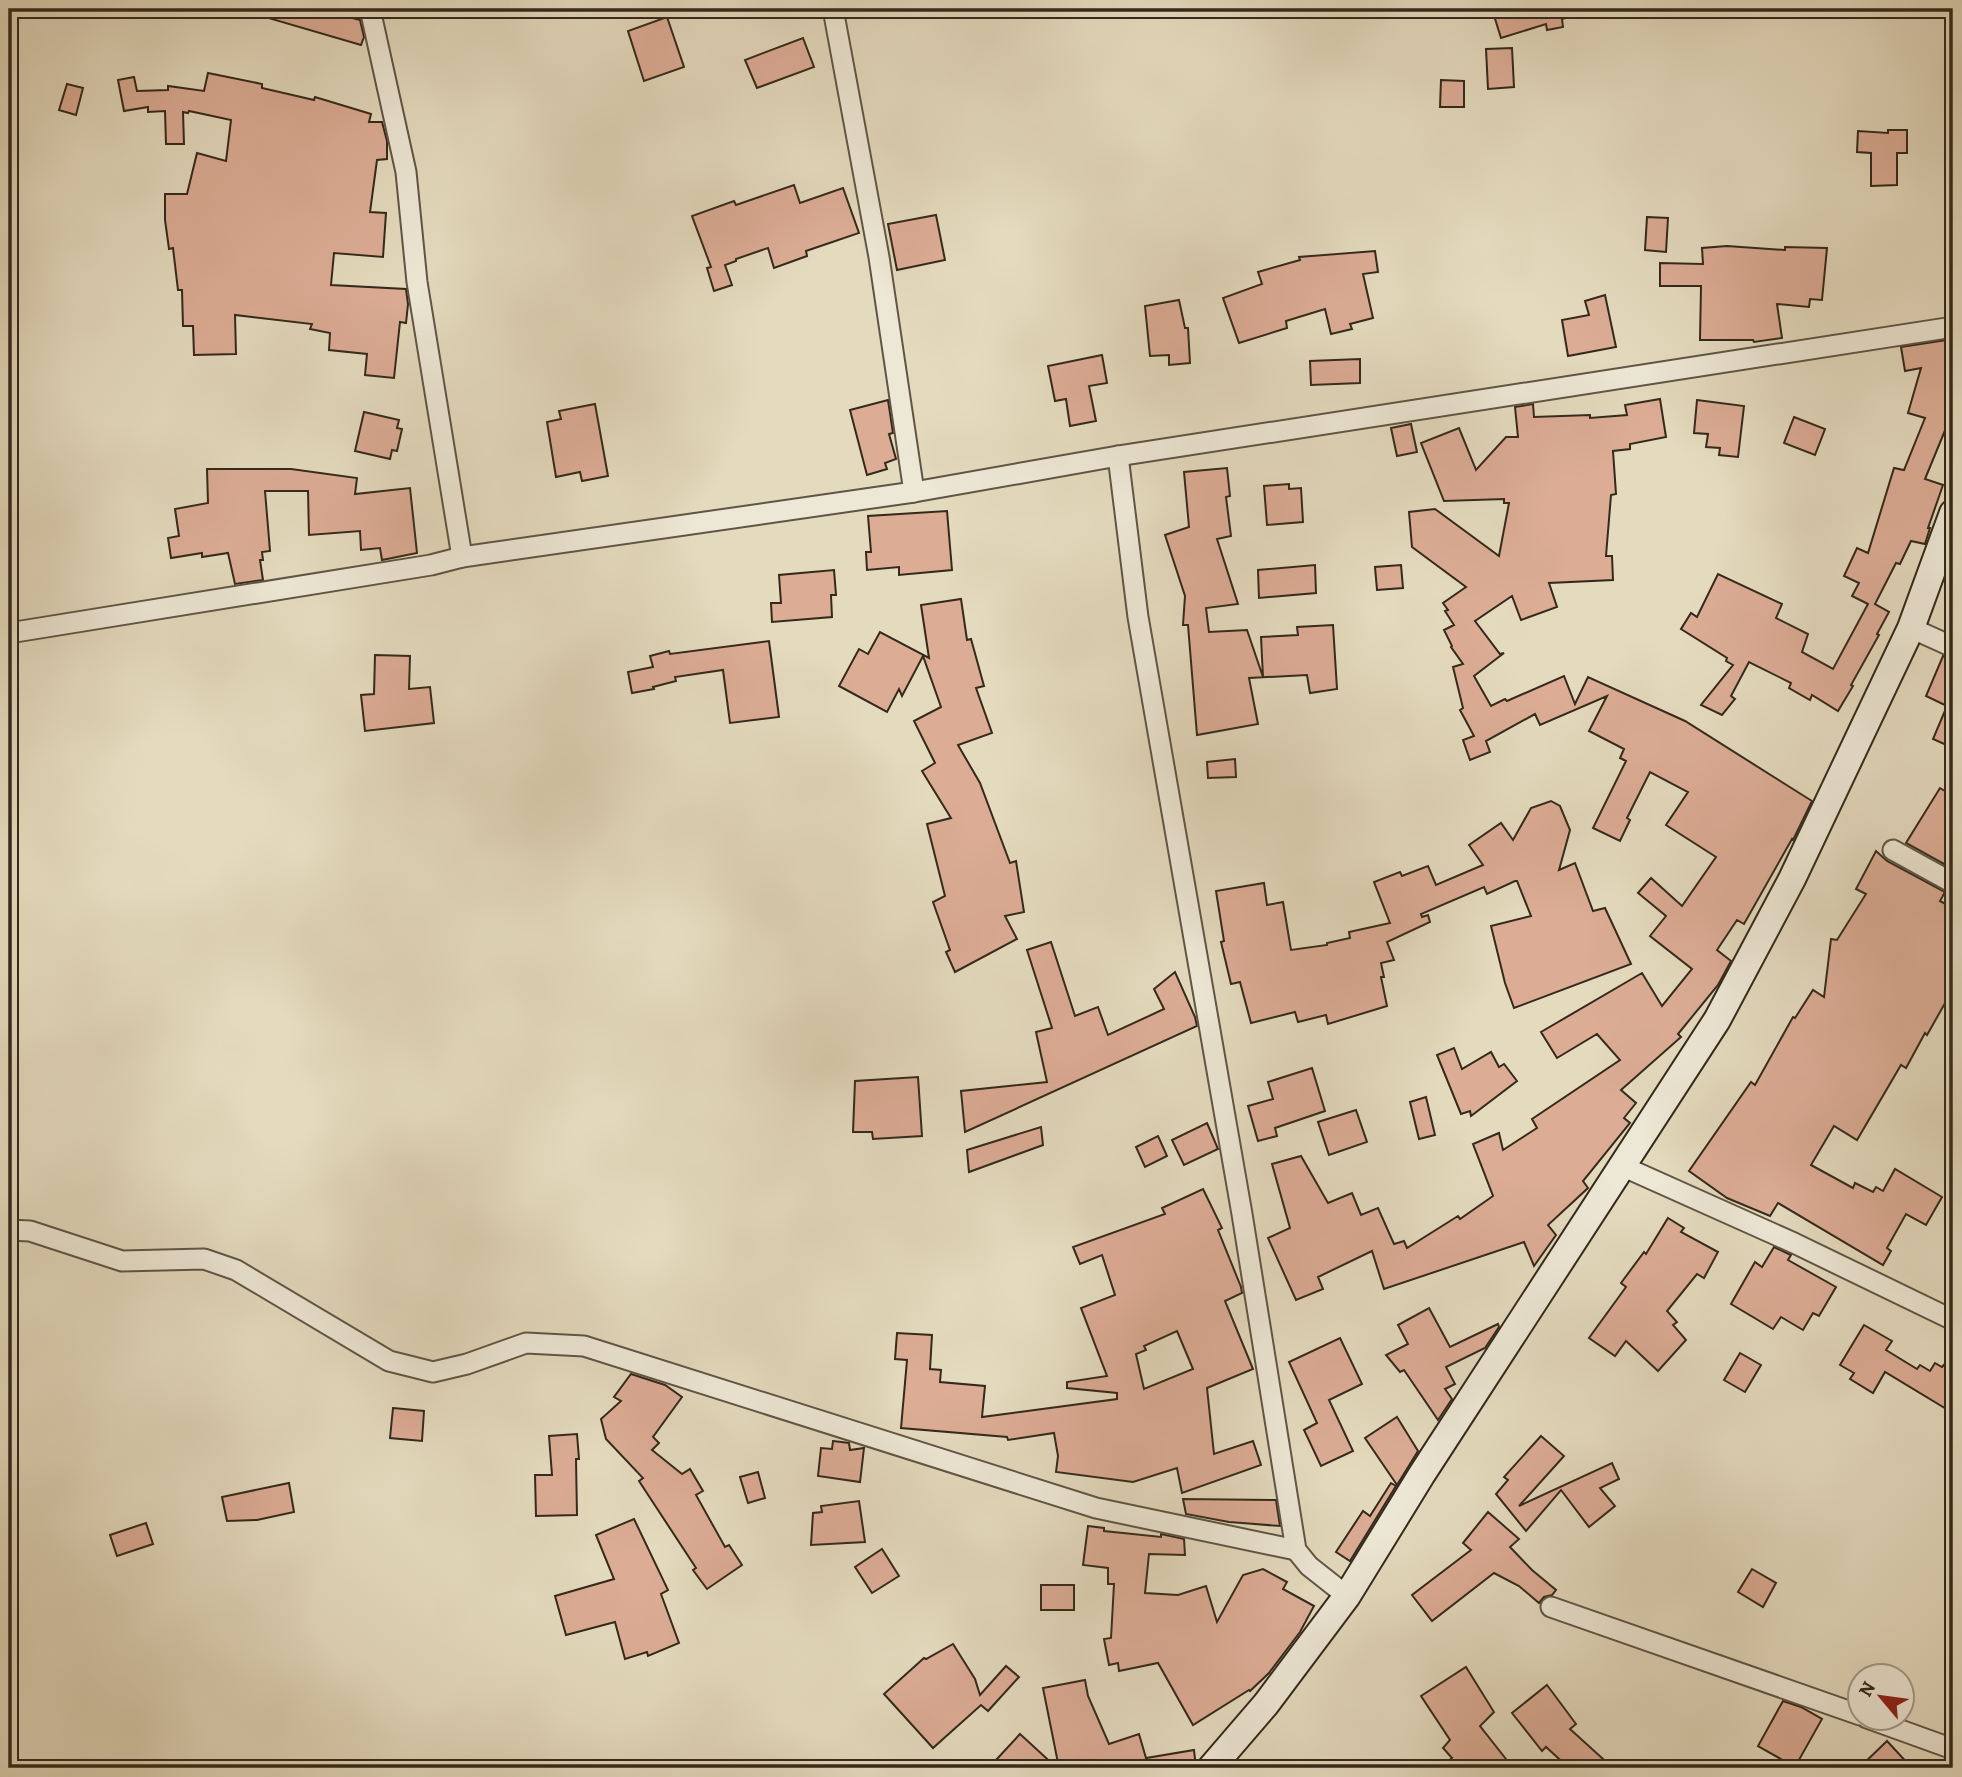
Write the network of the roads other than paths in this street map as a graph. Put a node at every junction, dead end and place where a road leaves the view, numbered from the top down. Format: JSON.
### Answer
{"nodes":[{"id":1,"x":370,"y":9,"type":"edge"},
{"id":2,"x":833,"y":9,"type":"edge"},
{"id":3,"x":1953,"y":327,"type":"edge"},
{"id":4,"x":1118,"y":456,"type":"junction"},
{"id":5,"x":914,"y":492,"type":"junction"},
{"id":6,"x":1953,"y":513,"type":"edge"},
{"id":7,"x":462,"y":557,"type":"junction"},
{"id":8,"x":1910,"y":628,"type":"junction"},
{"id":9,"x":9,"y":634,"type":"edge"},
{"id":10,"x":1953,"y":647,"type":"edge"},
{"id":11,"x":1893,"y":850,"type":"dead end"},
{"id":12,"x":1953,"y":883,"type":"edge"},
{"id":13,"x":1622,"y":1166,"type":"junction"},
{"id":14,"x":9,"y":1230,"type":"edge"},
{"id":15,"x":1953,"y":1320,"type":"edge"},
{"id":16,"x":1296,"y":1550,"type":"junction"},
{"id":17,"x":1347,"y":1596,"type":"junction"},
{"id":18,"x":1551,"y":1607,"type":"dead end"},
{"id":19,"x":1846,"y":1710,"type":"edge"},
{"id":20,"x":1907,"y":1732,"type":"edge"},
{"id":21,"x":1953,"y":1749,"type":"edge"},
{"id":22,"x":1211,"y":1768,"type":"edge"}],
"edges":[{"from":1,"to":7,"type":"street"},
{"from":2,"to":5,"type":"street"},
{"from":3,"to":4,"type":"street"},
{"from":4,"to":5,"type":"street"},
{"from":4,"to":16,"type":"street"},
{"from":5,"to":7,"type":"street"},
{"from":6,"to":8,"type":"main road"},
{"from":7,"to":9,"type":"street"},
{"from":8,"to":10,"type":"street"},
{"from":8,"to":13,"type":"main road"},
{"from":11,"to":12,"type":"street"},
{"from":13,"to":15,"type":"street"},
{"from":13,"to":17,"type":"main road"},
{"from":14,"to":16,"type":"street"},
{"from":16,"to":17,"type":"street"},
{"from":17,"to":22,"type":"main road"},
{"from":18,"to":19,"type":"street"},
{"from":20,"to":21,"type":"street"}]}
